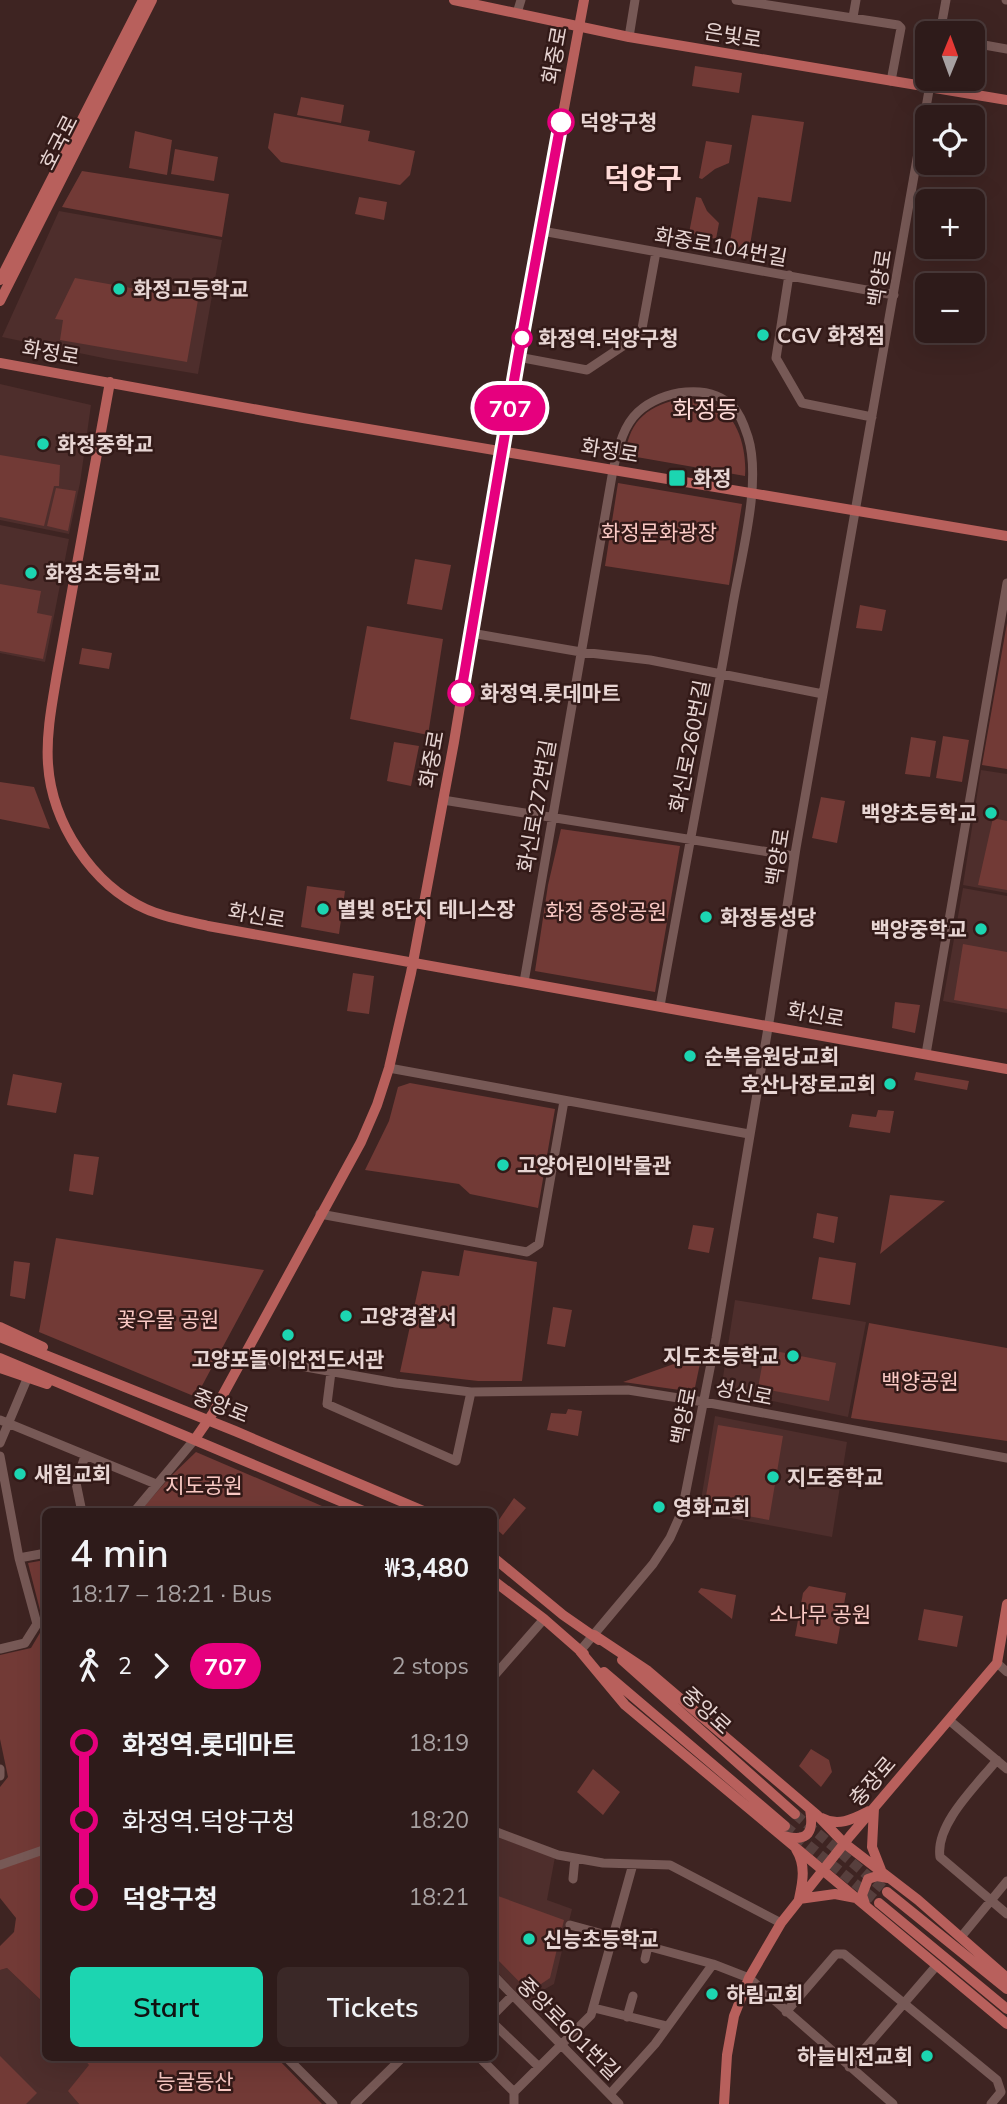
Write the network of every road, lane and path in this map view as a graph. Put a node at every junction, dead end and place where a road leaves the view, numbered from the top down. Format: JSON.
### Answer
{"nodes":[{"id":1,"x":142,"y":0,"type":"edge"},
{"id":2,"x":152,"y":0,"type":"edge"},
{"id":3,"x":454,"y":0,"type":"edge"},
{"id":4,"x":521,"y":0,"type":"edge"},
{"id":5,"x":584,"y":0,"type":"edge"},
{"id":6,"x":635,"y":0,"type":"edge"},
{"id":7,"x":736,"y":0,"type":"edge"},
{"id":8,"x":856,"y":0,"type":"edge"},
{"id":9,"x":946,"y":0,"type":"edge"},
{"id":10,"x":517,"y":13,"type":"junction"},
{"id":11,"x":853,"y":17,"type":"junction"},
{"id":12,"x":942,"y":21,"type":"edge"},
{"id":13,"x":578,"y":27,"type":"junction"},
{"id":14,"x":629,"y":37,"type":"junction"},
{"id":15,"x":985,"y":45,"type":"edge"},
{"id":16,"x":1007,"y":49,"type":"edge"},
{"id":17,"x":891,"y":81,"type":"junction"},
{"id":18,"x":915,"y":82,"type":"edge"},
{"id":19,"x":929,"y":91,"type":"edge"},
{"id":20,"x":966,"y":91,"type":"edge"},
{"id":21,"x":1007,"y":100,"type":"edge"},
{"id":22,"x":542,"y":231,"type":"junction"},
{"id":23,"x":656,"y":252,"type":"junction"},
{"id":24,"x":789,"y":275,"type":"junction"},
{"id":25,"x":0,"y":280,"type":"edge"},
{"id":26,"x":894,"y":295,"type":"junction"},
{"id":27,"x":0,"y":302,"type":"edge"},
{"id":28,"x":518,"y":357,"type":"junction"},
{"id":29,"x":0,"y":363,"type":"edge"},
{"id":30,"x":110,"y":382,"type":"junction"},
{"id":31,"x":872,"y":416,"type":"junction"},
{"id":32,"x":503,"y":451,"type":"junction"},
{"id":33,"x":613,"y":470,"type":"junction"},
{"id":34,"x":751,"y":493,"type":"junction"},
{"id":35,"x":855,"y":510,"type":"junction"},
{"id":36,"x":1007,"y":536,"type":"edge"},
{"id":37,"x":1007,"y":583,"type":"edge"},
{"id":38,"x":471,"y":633,"type":"junction"},
{"id":39,"x":581,"y":652,"type":"junction"},
{"id":40,"x":721,"y":672,"type":"junction"},
{"id":41,"x":823,"y":694,"type":"junction"},
{"id":42,"x":443,"y":800,"type":"junction"},
{"id":43,"x":551,"y":817,"type":"junction"},
{"id":44,"x":690,"y":839,"type":"junction"},
{"id":45,"x":794,"y":856,"type":"junction"},
{"id":46,"x":413,"y":962,"type":"junction"},
{"id":47,"x":524,"y":982,"type":"junction"},
{"id":48,"x":660,"y":1006,"type":"junction"},
{"id":49,"x":769,"y":1025,"type":"junction"},
{"id":50,"x":926,"y":1054,"type":"junction"},
{"id":51,"x":389,"y":1068,"type":"junction"},
{"id":52,"x":1007,"y":1069,"type":"edge"},
{"id":53,"x":564,"y":1101,"type":"junction"},
{"id":54,"x":749,"y":1134,"type":"junction"},
{"id":55,"x":320,"y":1214,"type":"junction"},
{"id":56,"x":0,"y":1327,"type":"edge"},
{"id":57,"x":0,"y":1337,"type":"edge"},
{"id":58,"x":243,"y":1356,"type":"junction"},
{"id":59,"x":0,"y":1359,"type":"edge"},
{"id":60,"x":0,"y":1368,"type":"edge"},
{"id":61,"x":331,"y":1372,"type":"junction"},
{"id":62,"x":27,"y":1379,"type":"junction"},
{"id":63,"x":117,"y":1384,"type":"junction"},
{"id":64,"x":471,"y":1392,"type":"junction"},
{"id":65,"x":90,"y":1395,"type":"junction"},
{"id":66,"x":704,"y":1402,"type":"junction"},
{"id":67,"x":207,"y":1421,"type":"junction"},
{"id":68,"x":4,"y":1422,"type":"edge"},
{"id":69,"x":195,"y":1439,"type":"junction"},
{"id":70,"x":0,"y":1443,"type":"edge"},
{"id":71,"x":0,"y":1456,"type":"edge"},
{"id":72,"x":85,"y":1456,"type":"junction"},
{"id":73,"x":1007,"y":1458,"type":"edge"},
{"id":74,"x":156,"y":1484,"type":"junction"},
{"id":75,"x":4,"y":1508,"type":"edge"},
{"id":76,"x":81,"y":1508,"type":"edge"},
{"id":77,"x":137,"y":1508,"type":"edge"},
{"id":78,"x":357,"y":1508,"type":"edge"},
{"id":79,"x":416,"y":1508,"type":"edge"},
{"id":80,"x":42,"y":1554,"type":"edge"},
{"id":81,"x":19,"y":1558,"type":"junction"},
{"id":82,"x":497,"y":1560,"type":"edge"},
{"id":83,"x":497,"y":1583,"type":"edge"},
{"id":84,"x":1007,"y":1604,"type":"edge"},
{"id":85,"x":544,"y":1619,"type":"junction"},
{"id":86,"x":594,"y":1635,"type":"junction"},
{"id":87,"x":0,"y":1649,"type":"edge"},
{"id":88,"x":580,"y":1651,"type":"junction"},
{"id":89,"x":996,"y":1663,"type":"junction"},
{"id":90,"x":1007,"y":1672,"type":"edge"},
{"id":91,"x":497,"y":1673,"type":"edge"},
{"id":92,"x":950,"y":1721,"type":"junction"},
{"id":93,"x":997,"y":1760,"type":"junction"},
{"id":94,"x":0,"y":1769,"type":"edge"},
{"id":95,"x":1007,"y":1769,"type":"edge"},
{"id":96,"x":0,"y":1776,"type":"edge"},
{"id":97,"x":874,"y":1808,"type":"junction"},
{"id":98,"x":813,"y":1812,"type":"junction"},
{"id":99,"x":795,"y":1814,"type":"tunnel mouth"},
{"id":100,"x":783,"y":1831,"type":"junction"},
{"id":101,"x":497,"y":1832,"type":"edge"},
{"id":102,"x":844,"y":1843,"type":"junction"},
{"id":103,"x":793,"y":1844,"type":"junction"},
{"id":104,"x":42,"y":1850,"type":"edge"},
{"id":105,"x":575,"y":1858,"type":"junction"},
{"id":106,"x":633,"y":1864,"type":"junction"},
{"id":107,"x":0,"y":1865,"type":"edge"},
{"id":108,"x":823,"y":1869,"type":"junction"},
{"id":109,"x":886,"y":1876,"type":"junction"},
{"id":110,"x":573,"y":1879,"type":"dead end"},
{"id":111,"x":1007,"y":1881,"type":"edge"},
{"id":112,"x":887,"y":1892,"type":"tunnel mouth"},
{"id":113,"x":799,"y":1899,"type":"junction"},
{"id":114,"x":862,"y":1901,"type":"junction"},
{"id":115,"x":991,"y":1901,"type":"junction"},
{"id":116,"x":879,"y":1903,"type":"tunnel mouth"},
{"id":117,"x":1007,"y":1914,"type":"edge"},
{"id":118,"x":780,"y":1923,"type":"junction"},
{"id":119,"x":570,"y":1926,"type":"dead end"},
{"id":120,"x":651,"y":1933,"type":"dead end"},
{"id":121,"x":613,"y":1937,"type":"junction"},
{"id":122,"x":961,"y":1937,"type":"junction"},
{"id":123,"x":648,"y":1946,"type":"junction"},
{"id":124,"x":645,"y":1959,"type":"dead end"},
{"id":125,"x":713,"y":1964,"type":"junction"},
{"id":126,"x":937,"y":1965,"type":"junction"},
{"id":127,"x":749,"y":1978,"type":"junction"},
{"id":128,"x":1007,"y":1978,"type":"edge"},
{"id":129,"x":497,"y":1979,"type":"edge"},
{"id":130,"x":1007,"y":1989,"type":"edge"},
{"id":131,"x":512,"y":1996,"type":"junction"},
{"id":132,"x":633,"y":1996,"type":"dead end"},
{"id":133,"x":904,"y":2003,"type":"junction"},
{"id":134,"x":594,"y":2008,"type":"junction"},
{"id":135,"x":1007,"y":2009,"type":"edge"},
{"id":136,"x":497,"y":2011,"type":"edge"},
{"id":137,"x":786,"y":2012,"type":"junction"},
{"id":138,"x":627,"y":2017,"type":"junction"},
{"id":139,"x":1007,"y":2024,"type":"edge"},
{"id":140,"x":667,"y":2026,"type":"junction"},
{"id":141,"x":497,"y":2027,"type":"edge"},
{"id":142,"x":562,"y":2045,"type":"junction"},
{"id":143,"x":290,"y":2061,"type":"edge"},
{"id":144,"x":399,"y":2061,"type":"edge"},
{"id":145,"x":483,"y":2061,"type":"edge"},
{"id":146,"x":539,"y":2067,"type":"junction"},
{"id":147,"x":849,"y":2067,"type":"junction"},
{"id":148,"x":514,"y":2092,"type":"junction"},
{"id":149,"x":610,"y":2094,"type":"junction"},
{"id":150,"x":332,"y":2104,"type":"edge"},
{"id":151,"x":355,"y":2104,"type":"edge"},
{"id":152,"x":514,"y":2104,"type":"edge"},
{"id":153,"x":619,"y":2104,"type":"edge"},
{"id":154,"x":724,"y":2104,"type":"edge"},
{"id":155,"x":893,"y":2104,"type":"edge"},
{"id":156,"x":991,"y":2104,"type":"edge"}],
"edges":[{"from":1,"to":25,"type":"main road","name":"호국로"},
{"from":2,"to":27,"type":"main road","name":"호국로"},
{"from":3,"to":10,"type":"main road","name":"은빛로"},
{"from":4,"to":10,"type":"street"},
{"from":5,"to":13,"type":"main road","name":"화중로"},
{"from":6,"to":14,"type":"street"},
{"from":7,"to":11,"type":"street"},
{"from":8,"to":11,"type":"street"},
{"from":9,"to":12,"type":"street"},
{"from":10,"to":13,"type":"main road","name":"은빛로"},
{"from":11,"to":17,"type":"street"},
{"from":13,"to":14,"type":"main road","name":"은빛로"},
{"from":13,"to":22,"type":"main road","name":"화중로"},
{"from":14,"to":17,"type":"main road","name":"은빛로"},
{"from":15,"to":16,"type":"street"},
{"from":17,"to":18,"type":"main road","name":"은빛로"},
{"from":19,"to":26,"type":"street","name":"백양로"},
{"from":20,"to":21,"type":"main road","name":"은빛로"},
{"from":22,"to":23,"type":"street","name":"화중로104번길"},
{"from":22,"to":28,"type":"main road","name":"화중로"},
{"from":23,"to":24,"type":"street","name":"화중로104번길"},
{"from":23,"to":28,"type":"street"},
{"from":24,"to":26,"type":"street","name":"화중로104번길"},
{"from":24,"to":31,"type":"street"},
{"from":26,"to":31,"type":"street","name":"백양로"},
{"from":28,"to":32,"type":"main road","name":"화중로"},
{"from":29,"to":30,"type":"main road","name":"화정로"},
{"from":30,"to":32,"type":"main road","name":"화정로"},
{"from":30,"to":46,"type":"main road","name":"화신로"},
{"from":31,"to":35,"type":"street","name":"백양로"},
{"from":32,"to":33,"type":"main road","name":"화정로"},
{"from":32,"to":38,"type":"main road","name":"화중로"},
{"from":33,"to":34,"type":"main road","name":"화정로"},
{"from":33,"to":34,"type":"street","name":"화신로260번길"},
{"from":33,"to":39,"type":"street","name":"화신로272번길"},
{"from":34,"to":35,"type":"main road","name":"화정로"},
{"from":34,"to":40,"type":"street","name":"화신로260번길"},
{"from":35,"to":36,"type":"main road","name":"화정로"},
{"from":35,"to":41,"type":"street","name":"백양로"},
{"from":37,"to":50,"type":"street"},
{"from":38,"to":39,"type":"street"},
{"from":38,"to":42,"type":"main road","name":"화중로"},
{"from":39,"to":40,"type":"street"},
{"from":39,"to":43,"type":"street","name":"화신로272번길"},
{"from":40,"to":41,"type":"street"},
{"from":40,"to":44,"type":"street","name":"화신로260번길"},
{"from":41,"to":45,"type":"street","name":"백양로"},
{"from":42,"to":43,"type":"street"},
{"from":42,"to":46,"type":"main road","name":"화중로"},
{"from":43,"to":44,"type":"street"},
{"from":43,"to":47,"type":"street","name":"화신로272번길"},
{"from":44,"to":45,"type":"street"},
{"from":44,"to":48,"type":"street","name":"화신로260번길"},
{"from":45,"to":49,"type":"street","name":"백양로"},
{"from":46,"to":47,"type":"main road","name":"화신로"},
{"from":46,"to":51,"type":"main road","name":"화중로"},
{"from":47,"to":48,"type":"main road","name":"화신로"},
{"from":48,"to":49,"type":"main road","name":"화신로"},
{"from":49,"to":50,"type":"main road","name":"화신로"},
{"from":49,"to":54,"type":"street","name":"백양로"},
{"from":50,"to":52,"type":"main road","name":"화신로"},
{"from":51,"to":53,"type":"street"},
{"from":51,"to":55,"type":"main road","name":"화중로"},
{"from":53,"to":54,"type":"street"},
{"from":53,"to":55,"type":"street"},
{"from":54,"to":66,"type":"street","name":"백양로"},
{"from":55,"to":58,"type":"main road","name":"화중로"},
{"from":56,"to":63,"type":"main road"},
{"from":57,"to":63,"type":"main road","name":"중앙로"},
{"from":58,"to":61,"type":"street","name":"성신로"},
{"from":58,"to":67,"type":"main road","name":"화중로"},
{"from":59,"to":65,"type":"main road","name":"중앙로"},
{"from":60,"to":62,"type":"main road"},
{"from":61,"to":64,"type":"street","name":"성신로"},
{"from":61,"to":64,"type":"street"},
{"from":62,"to":65,"type":"main road"},
{"from":62,"to":68,"type":"street"},
{"from":63,"to":67,"type":"main road","name":"중앙로"},
{"from":64,"to":66,"type":"street","name":"성신로"},
{"from":65,"to":69,"type":"main road","name":"중앙로"},
{"from":66,"to":73,"type":"street","name":"성신로"},
{"from":66,"to":86,"type":"street","name":"백양로"},
{"from":67,"to":69,"type":"main road","name":"화중로"},
{"from":67,"to":79,"type":"main road","name":"중앙로"},
{"from":68,"to":70,"type":"street"},
{"from":68,"to":72,"type":"street"},
{"from":69,"to":74,"type":"street"},
{"from":69,"to":78,"type":"main road","name":"중앙로"},
{"from":71,"to":75,"type":"street"},
{"from":72,"to":74,"type":"street"},
{"from":72,"to":76,"type":"street"},
{"from":74,"to":77,"type":"street"},
{"from":75,"to":81,"type":"street"},
{"from":80,"to":81,"type":"street"},
{"from":81,"to":87,"type":"street"},
{"from":82,"to":86,"type":"main road","name":"중앙로"},
{"from":83,"to":85,"type":"main road"},
{"from":84,"to":89,"type":"main road","name":"충장로"},
{"from":85,"to":88,"type":"main road"},
{"from":85,"to":91,"type":"street"},
{"from":86,"to":88,"type":"street","name":"백양로"},
{"from":86,"to":98,"type":"main road"},
{"from":86,"to":99,"type":"main road","name":"중앙로"},
{"from":88,"to":100,"type":"main road"},
{"from":89,"to":90,"type":"street"},
{"from":89,"to":92,"type":"main road","name":"충장로"},
{"from":92,"to":93,"type":"street"},
{"from":92,"to":97,"type":"main road","name":"충장로"},
{"from":93,"to":95,"type":"street"},
{"from":93,"to":115,"type":"street"},
{"from":94,"to":96,"type":"street"},
{"from":97,"to":98,"type":"main road"},
{"from":97,"to":102,"type":"main road","name":"충장로"},
{"from":97,"to":109,"type":"main road"},
{"from":98,"to":100,"type":"main road"},
{"from":98,"to":102,"type":"main road"},
{"from":100,"to":103,"type":"main road"},
{"from":101,"to":105,"type":"street"},
{"from":102,"to":108,"type":"main road","name":"충장로"},
{"from":102,"to":109,"type":"main road"},
{"from":103,"to":108,"type":"main road"},
{"from":103,"to":113,"type":"main road"},
{"from":104,"to":107,"type":"street"},
{"from":105,"to":106,"type":"street"},
{"from":105,"to":110,"type":"street"},
{"from":106,"to":118,"type":"street"},
{"from":106,"to":121,"type":"street"},
{"from":108,"to":113,"type":"main road","name":"충장로"},
{"from":108,"to":114,"type":"main road"},
{"from":109,"to":114,"type":"main road"},
{"from":109,"to":122,"type":"main road"},
{"from":111,"to":115,"type":"street"},
{"from":112,"to":130,"type":"main road"},
{"from":113,"to":114,"type":"main road"},
{"from":113,"to":118,"type":"main road","name":"충장로"},
{"from":114,"to":126,"type":"main road"},
{"from":115,"to":117,"type":"street"},
{"from":115,"to":122,"type":"street"},
{"from":116,"to":135,"type":"main road"},
{"from":118,"to":127,"type":"main road","name":"충장로"},
{"from":119,"to":121,"type":"street"},
{"from":120,"to":123,"type":"street"},
{"from":121,"to":123,"type":"street"},
{"from":121,"to":134,"type":"street"},
{"from":122,"to":128,"type":"main road"},
{"from":123,"to":124,"type":"street"},
{"from":123,"to":125,"type":"street"},
{"from":125,"to":127,"type":"street"},
{"from":125,"to":140,"type":"street"},
{"from":126,"to":133,"type":"street"},
{"from":126,"to":139,"type":"main road"},
{"from":127,"to":137,"type":"street"},
{"from":127,"to":154,"type":"main road","name":"충장로"},
{"from":129,"to":131,"type":"street","name":"중앙로601번길"},
{"from":131,"to":136,"type":"street"},
{"from":131,"to":142,"type":"street","name":"중앙로601번길"},
{"from":132,"to":138,"type":"street"},
{"from":133,"to":137,"type":"street"},
{"from":133,"to":147,"type":"street"},
{"from":133,"to":156,"type":"street"},
{"from":134,"to":138,"type":"street"},
{"from":134,"to":142,"type":"street"},
{"from":137,"to":147,"type":"street"},
{"from":138,"to":140,"type":"street"},
{"from":140,"to":149,"type":"street"},
{"from":141,"to":146,"type":"street"},
{"from":142,"to":146,"type":"street"},
{"from":142,"to":149,"type":"street","name":"중앙로601번길"},
{"from":143,"to":150,"type":"street"},
{"from":144,"to":151,"type":"street"},
{"from":145,"to":148,"type":"street"},
{"from":146,"to":148,"type":"street"},
{"from":147,"to":155,"type":"street"},
{"from":148,"to":152,"type":"street"},
{"from":149,"to":153,"type":"street","name":"중앙로601번길"}]}
